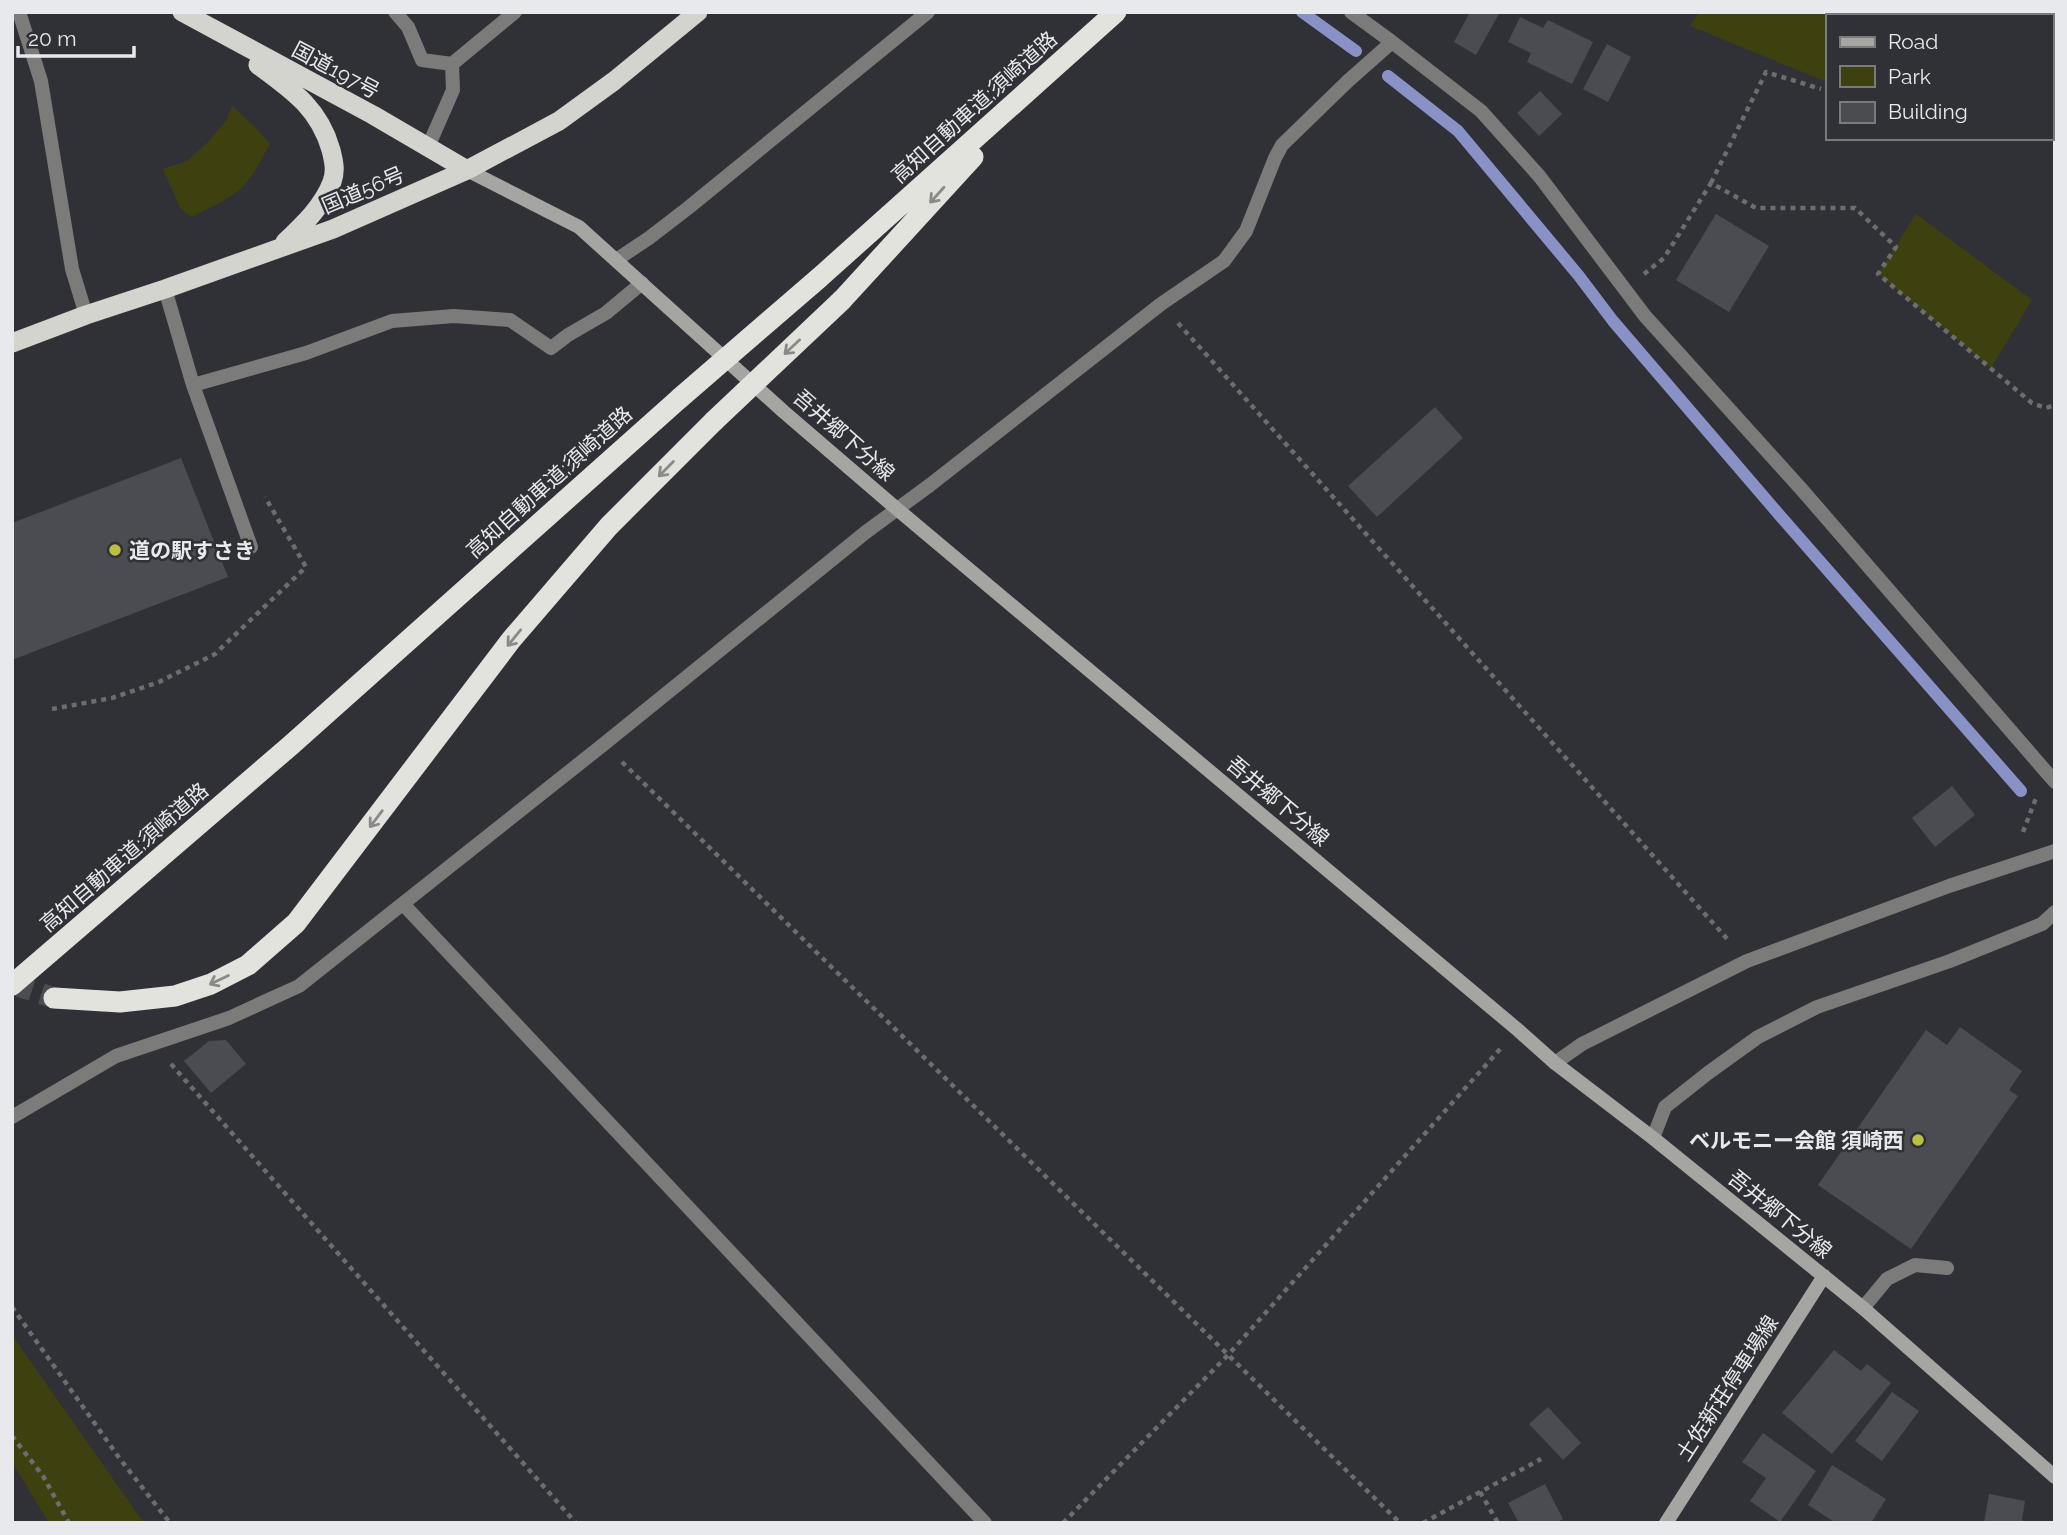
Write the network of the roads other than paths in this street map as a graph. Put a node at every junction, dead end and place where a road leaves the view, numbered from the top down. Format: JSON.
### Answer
{"nodes":[{"id":1,"x":19,"y":12,"type":"edge"},
{"id":2,"x":182,"y":12,"type":"edge"},
{"id":3,"x":396,"y":12,"type":"edge"},
{"id":4,"x":515,"y":12,"type":"edge"},
{"id":5,"x":698,"y":12,"type":"edge"},
{"id":6,"x":928,"y":12,"type":"edge"},
{"id":7,"x":1116,"y":12,"type":"edge"},
{"id":8,"x":1351,"y":12,"type":"edge"},
{"id":9,"x":201,"y":23,"type":"junction"},
{"id":10,"x":1392,"y":41,"type":"junction"},
{"id":11,"x":452,"y":64,"type":"junction"},
{"id":12,"x":1049,"y":73,"type":"junction"},
{"id":13,"x":428,"y":147,"type":"junction"},
{"id":14,"x":467,"y":170,"type":"junction"},
{"id":15,"x":281,"y":246,"type":"junction"},
{"id":16,"x":617,"y":260,"type":"junction"},
{"id":17,"x":642,"y":284,"type":"junction"},
{"id":18,"x":165,"y":289,"type":"junction"},
{"id":19,"x":86,"y":314,"type":"junction"},
{"id":20,"x":12,"y":343,"type":"edge"},
{"id":21,"x":192,"y":385,"type":"junction"},
{"id":22,"x":897,"y":509,"type":"junction"},
{"id":23,"x":251,"y":547,"type":"dead end"},
{"id":24,"x":2055,"y":782,"type":"edge"},
{"id":25,"x":2055,"y":851,"type":"edge"},
{"id":26,"x":403,"y":904,"type":"junction"},
{"id":27,"x":2055,"y":912,"type":"edge"},
{"id":28,"x":12,"y":985,"type":"edge"},
{"id":29,"x":54,"y":998,"type":"tunnel mouth"},
{"id":30,"x":1555,"y":1063,"type":"junction"},
{"id":31,"x":12,"y":1117,"type":"edge"},
{"id":32,"x":1653,"y":1138,"type":"junction"},
{"id":33,"x":1947,"y":1268,"type":"dead end"},
{"id":34,"x":1824,"y":1276,"type":"junction"},
{"id":35,"x":1863,"y":1308,"type":"junction"},
{"id":36,"x":2055,"y":1476,"type":"edge"},
{"id":37,"x":985,"y":1523,"type":"edge"},
{"id":38,"x":1666,"y":1523,"type":"edge"}],
"edges":[{"from":1,"to":19,"type":"street"},
{"from":2,"to":9,"type":"highway","name":"国道197号"},
{"from":3,"to":11,"type":"street"},
{"from":4,"to":11,"type":"street"},
{"from":5,"to":14,"type":"highway","name":"国道56号"},
{"from":6,"to":16,"type":"street"},
{"from":7,"to":12,"type":"highway","name":"高知自動車道;須崎道路"},
{"from":8,"to":10,"type":"street"},
{"from":9,"to":13,"type":"highway","name":"国道197号"},
{"from":9,"to":15,"type":"highway"},
{"from":10,"to":22,"type":"street"},
{"from":10,"to":24,"type":"street"},
{"from":11,"to":13,"type":"street"},
{"from":12,"to":28,"type":"highway","name":"高知自動車道;須崎道路","bridge":true},
{"from":12,"to":29,"type":"highway","one_way":true,"bridge":true},
{"from":13,"to":14,"type":"highway","name":"国道197号"},
{"from":14,"to":15,"type":"highway","name":"国道56号"},
{"from":14,"to":16,"type":"main road","name":"吾井郷下分線"},
{"from":15,"to":18,"type":"highway","name":"国道56号"},
{"from":16,"to":17,"type":"main road","name":"吾井郷下分線"},
{"from":17,"to":21,"type":"street"},
{"from":17,"to":22,"type":"main road","name":"吾井郷下分線"},
{"from":18,"to":19,"type":"highway","name":"国道56号"},
{"from":18,"to":21,"type":"street"},
{"from":19,"to":20,"type":"highway","name":"国道56号"},
{"from":21,"to":23,"type":"street"},
{"from":22,"to":26,"type":"street"},
{"from":22,"to":30,"type":"main road","name":"吾井郷下分線"},
{"from":25,"to":30,"type":"street"},
{"from":26,"to":31,"type":"street"},
{"from":26,"to":37,"type":"street"},
{"from":27,"to":32,"type":"street"},
{"from":30,"to":32,"type":"main road","name":"吾井郷下分線"},
{"from":32,"to":34,"type":"main road","name":"吾井郷下分線"},
{"from":33,"to":35,"type":"street"},
{"from":34,"to":35,"type":"main road","name":"吾井郷下分線"},
{"from":34,"to":38,"type":"main road","name":"土佐新荘停車場線"},
{"from":35,"to":36,"type":"main road","name":"吾井郷下分線"}]}
